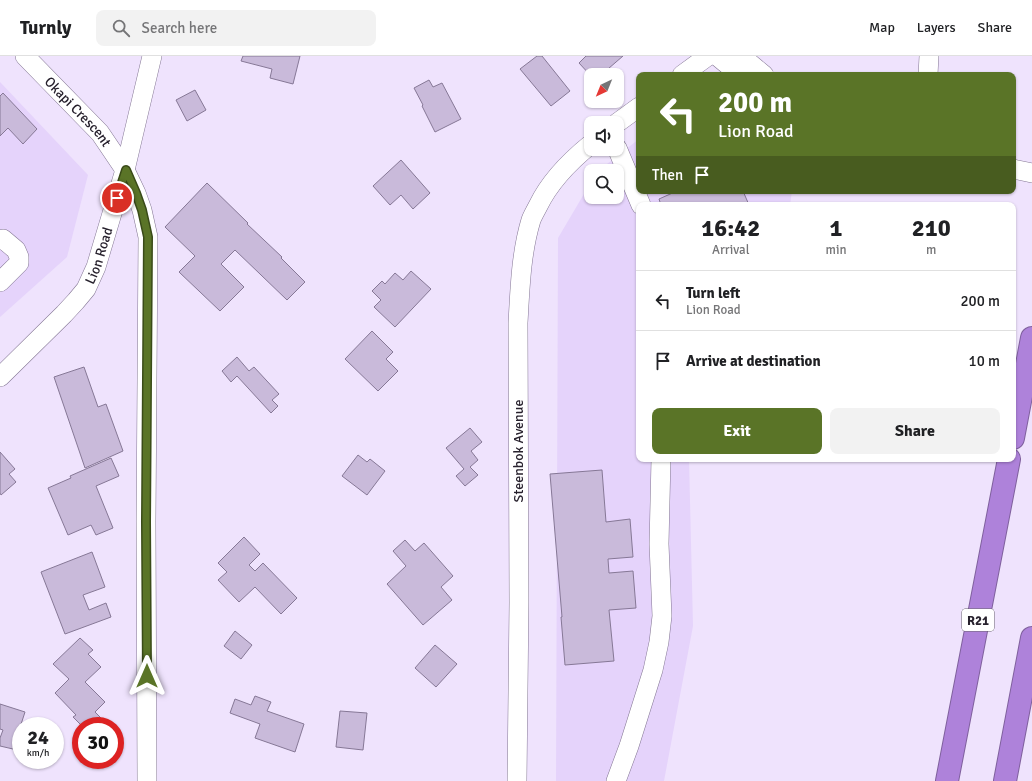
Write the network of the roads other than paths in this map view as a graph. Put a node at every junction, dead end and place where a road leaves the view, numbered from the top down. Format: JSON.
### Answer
{"nodes":[{"id":1,"x":25,"y":56,"type":"edge"},
{"id":2,"x":152,"y":56,"type":"edge"},
{"id":3,"x":708,"y":56,"type":"edge"},
{"id":4,"x":717,"y":56,"type":"edge"},
{"id":5,"x":742,"y":56,"type":"edge"},
{"id":6,"x":929,"y":56,"type":"edge"},
{"id":7,"x":686,"y":72,"type":"edge"},
{"id":8,"x":736,"y":72,"type":"edge"},
{"id":9,"x":761,"y":72,"type":"edge"},
{"id":10,"x":928,"y":72,"type":"edge"},
{"id":11,"x":636,"y":109,"type":"edge"},
{"id":12,"x":624,"y":118,"type":"edge"},
{"id":13,"x":584,"y":149,"type":"edge"},
{"id":14,"x":620,"y":156,"type":"edge"},
{"id":15,"x":126,"y":170,"type":"junction"},
{"id":16,"x":1016,"y":170,"type":"edge"},
{"id":17,"x":1032,"y":173,"type":"edge"},
{"id":18,"x":1016,"y":179,"type":"edge"},
{"id":19,"x":1032,"y":182,"type":"edge"},
{"id":20,"x":636,"y":193,"type":"edge"},
{"id":21,"x":0,"y":240,"type":"edge"},
{"id":22,"x":0,"y":282,"type":"edge"},
{"id":23,"x":1032,"y":338,"type":"edge"},
{"id":24,"x":0,"y":377,"type":"edge"},
{"id":25,"x":1016,"y":422,"type":"edge"},
{"id":26,"x":661,"y":462,"type":"edge"},
{"id":27,"x":1008,"y":462,"type":"edge"},
{"id":28,"x":1032,"y":638,"type":"edge"},
{"id":29,"x":148,"y":781,"type":"edge"},
{"id":30,"x":516,"y":781,"type":"edge"},
{"id":31,"x":616,"y":781,"type":"edge"},
{"id":32,"x":947,"y":781,"type":"edge"},
{"id":33,"x":1005,"y":781,"type":"edge"}],
"edges":[{"from":1,"to":15,"type":"street","name":"Okapi Crescent"},
{"from":2,"to":15,"type":"street","name":"Lion Road"},
{"from":3,"to":7,"type":"street"},
{"from":4,"to":8,"type":"street"},
{"from":5,"to":9,"type":"street"},
{"from":6,"to":10,"type":"street"},
{"from":11,"to":12,"type":"street"},
{"from":13,"to":30,"type":"street","name":"Steenbok Avenue"},
{"from":14,"to":20,"type":"street"},
{"from":15,"to":24,"type":"street","name":"Lion Road"},
{"from":15,"to":29,"type":"street","name":"Okapi Crescent"},
{"from":16,"to":17,"type":"street"},
{"from":18,"to":19,"type":"street"},
{"from":21,"to":22,"type":"street"},
{"from":23,"to":25,"type":"highway"},
{"from":26,"to":31,"type":"street"},
{"from":27,"to":32,"type":"highway","number":"R21"},
{"from":28,"to":33,"type":"highway"}]}
